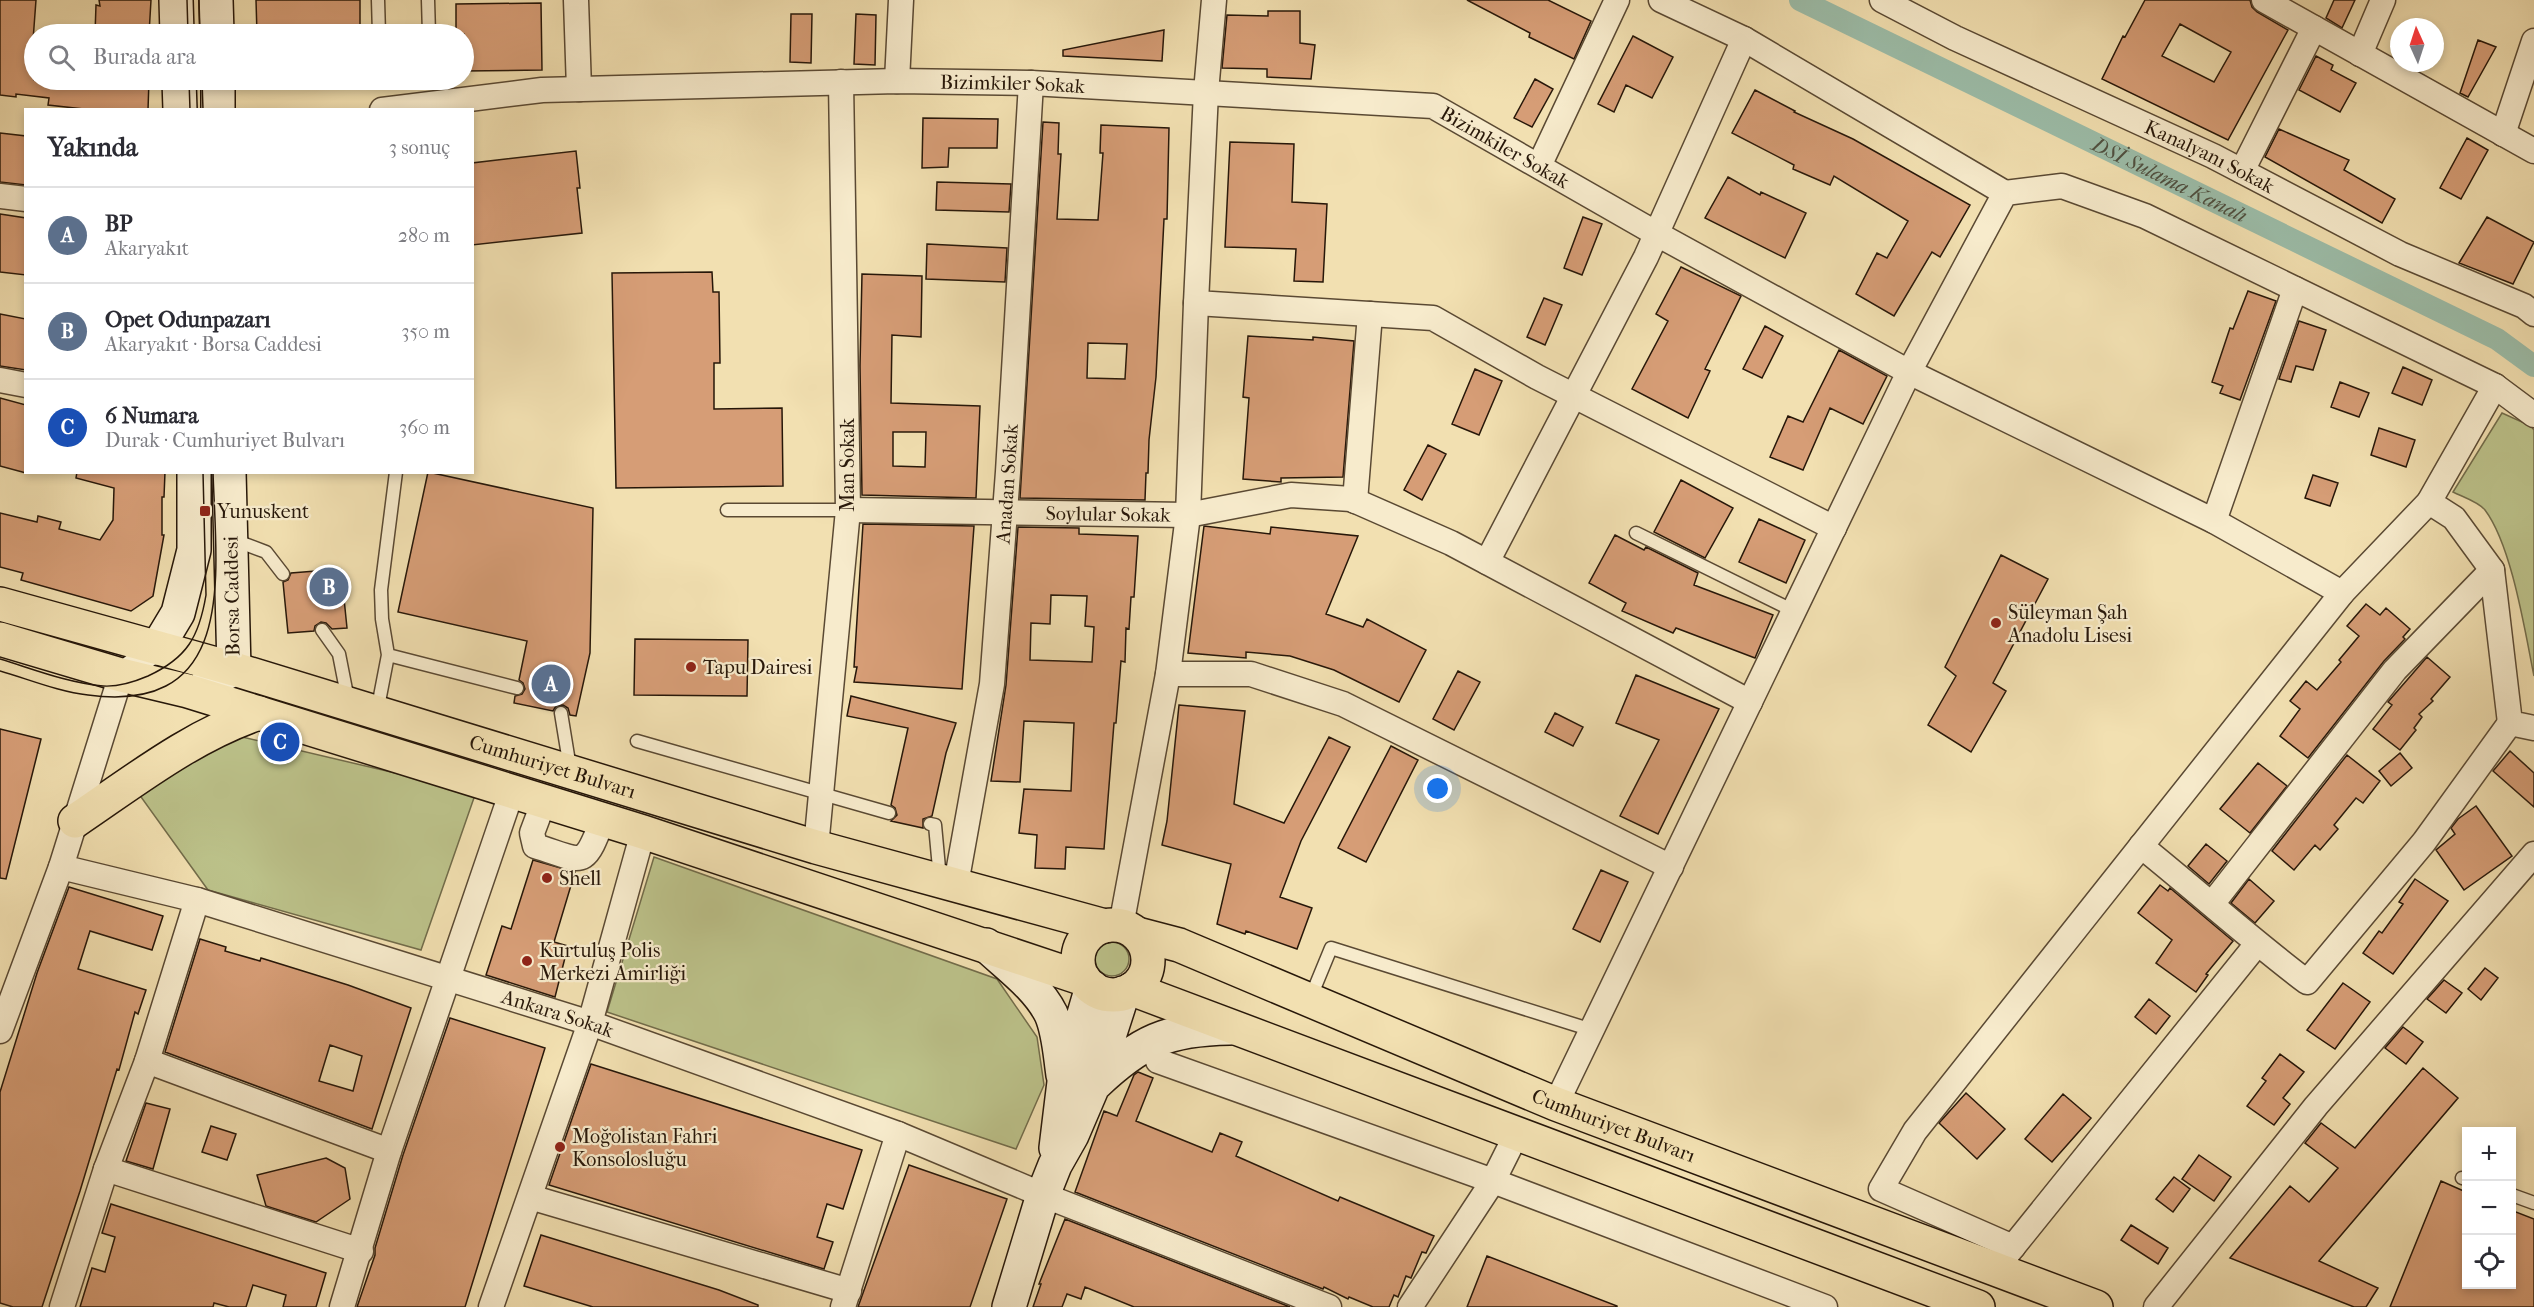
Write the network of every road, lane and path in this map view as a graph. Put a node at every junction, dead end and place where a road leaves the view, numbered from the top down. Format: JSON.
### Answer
{"nodes":[{"id":1,"x":176,"y":0,"type":"edge"},
{"id":2,"x":216,"y":0,"type":"edge"},
{"id":3,"x":378,"y":0,"type":"edge"},
{"id":4,"x":428,"y":0,"type":"edge"},
{"id":5,"x":576,"y":0,"type":"edge"},
{"id":6,"x":901,"y":0,"type":"edge"},
{"id":7,"x":1214,"y":0,"type":"edge"},
{"id":8,"x":1617,"y":0,"type":"edge"},
{"id":9,"x":1661,"y":0,"type":"edge"},
{"id":10,"x":1882,"y":0,"type":"edge"},
{"id":11,"x":2264,"y":0,"type":"edge"},
{"id":12,"x":2383,"y":0,"type":"edge"},
{"id":13,"x":177,"y":24,"type":"edge"},
{"id":14,"x":217,"y":24,"type":"edge"},
{"id":15,"x":379,"y":24,"type":"edge"},
{"id":16,"x":429,"y":24,"type":"edge"},
{"id":17,"x":2314,"y":28,"type":"junction"},
{"id":18,"x":1744,"y":39,"type":"junction"},
{"id":19,"x":2534,"y":41,"type":"edge"},
{"id":20,"x":2360,"y":54,"type":"junction"},
{"id":21,"x":2528,"y":76,"type":"edge"},
{"id":22,"x":897,"y":81,"type":"junction"},
{"id":23,"x":841,"y":82,"type":"junction"},
{"id":24,"x":1031,"y":83,"type":"junction"},
{"id":25,"x":579,"y":89,"type":"junction"},
{"id":26,"x":179,"y":90,"type":"edge"},
{"id":27,"x":218,"y":90,"type":"edge"},
{"id":28,"x":1206,"y":92,"type":"junction"},
{"id":29,"x":180,"y":108,"type":"edge"},
{"id":30,"x":218,"y":108,"type":"edge"},
{"id":31,"x":398,"y":108,"type":"edge"},
{"id":32,"x":2503,"y":134,"type":"junction"},
{"id":33,"x":2534,"y":151,"type":"edge"},
{"id":34,"x":1539,"y":166,"type":"junction"},
{"id":35,"x":2242,"y":171,"type":"junction"},
{"id":36,"x":2005,"y":193,"type":"junction"},
{"id":37,"x":0,"y":196,"type":"edge"},
{"id":38,"x":24,"y":199,"type":"edge"},
{"id":39,"x":1657,"y":234,"type":"junction"},
{"id":40,"x":2295,"y":289,"type":"junction"},
{"id":41,"x":1196,"y":303,"type":"junction"},
{"id":42,"x":2531,"y":304,"type":"edge"},
{"id":43,"x":1370,"y":314,"type":"junction"},
{"id":44,"x":1909,"y":372,"type":"junction"},
{"id":45,"x":0,"y":380,"type":"edge"},
{"id":46,"x":24,"y":385,"type":"edge"},
{"id":47,"x":2495,"y":386,"type":"junction"},
{"id":48,"x":1575,"y":396,"type":"junction"},
{"id":49,"x":2534,"y":415,"type":"edge"},
{"id":50,"x":194,"y":474,"type":"edge"},
{"id":51,"x":229,"y":474,"type":"edge"},
{"id":52,"x":396,"y":474,"type":"edge"},
{"id":53,"x":1355,"y":501,"type":"junction"},
{"id":54,"x":2429,"y":502,"type":"junction"},
{"id":55,"x":727,"y":510,"type":"dead end"},
{"id":56,"x":848,"y":510,"type":"junction"},
{"id":57,"x":1005,"y":512,"type":"junction"},
{"id":58,"x":1188,"y":515,"type":"junction"},
{"id":59,"x":2214,"y":521,"type":"junction"},
{"id":60,"x":1834,"y":528,"type":"junction"},
{"id":61,"x":1636,"y":533,"type":"dead end"},
{"id":62,"x":231,"y":539,"type":"junction"},
{"id":63,"x":1487,"y":562,"type":"junction"},
{"id":64,"x":2492,"y":570,"type":"junction"},
{"id":65,"x":283,"y":574,"type":"dead end"},
{"id":66,"x":2342,"y":593,"type":"junction"},
{"id":67,"x":0,"y":604,"type":"edge"},
{"id":68,"x":1794,"y":611,"type":"junction"},
{"id":69,"x":322,"y":630,"type":"dead end"},
{"id":70,"x":0,"y":639,"type":"edge"},
{"id":71,"x":157,"y":648,"type":"junction"},
{"id":72,"x":388,"y":655,"type":"junction"},
{"id":73,"x":234,"y":669,"type":"junction"},
{"id":74,"x":1168,"y":674,"type":"junction"},
{"id":75,"x":121,"y":675,"type":"junction"},
{"id":76,"x":517,"y":688,"type":"dead end"},
{"id":77,"x":188,"y":692,"type":"junction"},
{"id":78,"x":1750,"y":702,"type":"junction"},
{"id":79,"x":363,"y":709,"type":"junction"},
{"id":80,"x":259,"y":713,"type":"junction"},
{"id":81,"x":561,"y":713,"type":"dead end"},
{"id":82,"x":2510,"y":723,"type":"junction"},
{"id":83,"x":2534,"y":728,"type":"edge"},
{"id":84,"x":637,"y":741,"type":"dead end"},
{"id":85,"x":571,"y":772,"type":"junction"},
{"id":86,"x":512,"y":791,"type":"junction"},
{"id":87,"x":821,"y":794,"type":"junction"},
{"id":88,"x":544,"y":801,"type":"junction"},
{"id":89,"x":889,"y":813,"type":"dead end"},
{"id":90,"x":603,"y":819,"type":"junction"},
{"id":91,"x":75,"y":821,"type":"junction"},
{"id":92,"x":930,"y":824,"type":"dead end"},
{"id":93,"x":643,"y":832,"type":"junction"},
{"id":94,"x":2141,"y":846,"type":"junction"},
{"id":95,"x":816,"y":847,"type":"junction"},
{"id":96,"x":2534,"y":854,"type":"edge"},
{"id":97,"x":61,"y":867,"type":"junction"},
{"id":98,"x":1671,"y":867,"type":"junction"},
{"id":99,"x":948,"y":882,"type":"junction"},
{"id":100,"x":197,"y":900,"type":"junction"},
{"id":101,"x":2212,"y":904,"type":"junction"},
{"id":102,"x":1121,"y":928,"type":"junction"},
{"id":103,"x":2257,"y":944,"type":"junction"},
{"id":104,"x":986,"y":945,"type":"junction"},
{"id":105,"x":448,"y":978,"type":"junction"},
{"id":106,"x":1108,"y":987,"type":"junction"},
{"id":107,"x":1310,"y":1000,"type":"junction"},
{"id":108,"x":590,"y":1023,"type":"junction"},
{"id":109,"x":1,"y":1025,"type":"edge"},
{"id":110,"x":1230,"y":1028,"type":"junction"},
{"id":111,"x":1592,"y":1030,"type":"junction"},
{"id":112,"x":147,"y":1061,"type":"junction"},
{"id":113,"x":1158,"y":1061,"type":"dead end"},
{"id":114,"x":1078,"y":1084,"type":"junction"},
{"id":115,"x":1556,"y":1104,"type":"junction"},
{"id":116,"x":1517,"y":1133,"type":"junction"},
{"id":117,"x":898,"y":1134,"type":"junction"},
{"id":118,"x":389,"y":1151,"type":"junction"},
{"id":119,"x":106,"y":1169,"type":"junction"},
{"id":120,"x":1492,"y":1181,"type":"junction"},
{"id":121,"x":1043,"y":1195,"type":"junction"},
{"id":122,"x":530,"y":1197,"type":"junction"},
{"id":123,"x":2516,"y":1197,"type":"edge"},
{"id":124,"x":2534,"y":1203,"type":"edge"},
{"id":125,"x":361,"y":1251,"type":"junction"},
{"id":126,"x":2004,"y":1258,"type":"junction"},
{"id":127,"x":846,"y":1299,"type":"edge"},
{"id":128,"x":2078,"y":1304,"type":"edge"},
{"id":129,"x":497,"y":1306,"type":"edge"},
{"id":130,"x":62,"y":1307,"type":"edge"},
{"id":131,"x":342,"y":1307,"type":"edge"},
{"id":132,"x":1009,"y":1307,"type":"edge"},
{"id":133,"x":1329,"y":1307,"type":"edge"},
{"id":134,"x":1410,"y":1307,"type":"edge"},
{"id":135,"x":1825,"y":1307,"type":"edge"},
{"id":136,"x":1978,"y":1307,"type":"edge"},
{"id":137,"x":2156,"y":1307,"type":"edge"}],
"edges":[{"from":1,"to":13,"type":"main road"},
{"from":2,"to":14,"type":"main road"},
{"from":3,"to":15,"type":"lane"},
{"from":4,"to":16,"type":"lane"},
{"from":5,"to":25,"type":"street"},
{"from":6,"to":22,"type":"street"},
{"from":7,"to":28,"type":"street"},
{"from":8,"to":34,"type":"street"},
{"from":9,"to":18,"type":"street"},
{"from":10,"to":35,"type":"street","name":"Kanalyanı Sokak"},
{"from":11,"to":17,"type":"street"},
{"from":12,"to":20,"type":"street"},
{"from":17,"to":20,"type":"street"},
{"from":17,"to":35,"type":"street"},
{"from":18,"to":36,"type":"street"},
{"from":18,"to":39,"type":"street"},
{"from":19,"to":21,"type":"street"},
{"from":20,"to":32,"type":"street"},
{"from":21,"to":32,"type":"street"},
{"from":22,"to":23,"type":"street","name":"Bizimkiler Sokak"},
{"from":22,"to":24,"type":"street","name":"Bizimkiler Sokak"},
{"from":23,"to":25,"type":"street","name":"Bizimkiler Sokak"},
{"from":23,"to":56,"type":"street","name":"Man Sokak"},
{"from":24,"to":28,"type":"street","name":"Bizimkiler Sokak"},
{"from":24,"to":57,"type":"street","name":"Anadan Sokak"},
{"from":25,"to":31,"type":"street","name":"Bizimkiler Sokak"},
{"from":26,"to":29,"type":"main road"},
{"from":27,"to":30,"type":"main road"},
{"from":28,"to":34,"type":"street","name":"Bizimkiler Sokak"},
{"from":28,"to":41,"type":"street"},
{"from":32,"to":33,"type":"street"},
{"from":34,"to":39,"type":"street","name":"Bizimkiler Sokak"},
{"from":35,"to":42,"type":"street","name":"Kanalyanı Sokak"},
{"from":36,"to":40,"type":"street"},
{"from":36,"to":44,"type":"street"},
{"from":37,"to":38,"type":"street"},
{"from":39,"to":44,"type":"street","name":"Bizimkiler Sokak"},
{"from":39,"to":48,"type":"street"},
{"from":40,"to":47,"type":"street"},
{"from":40,"to":59,"type":"street"},
{"from":41,"to":43,"type":"street"},
{"from":41,"to":58,"type":"street"},
{"from":43,"to":48,"type":"street"},
{"from":43,"to":53,"type":"street"},
{"from":44,"to":59,"type":"street","name":"Bizimkiler Sokak"},
{"from":44,"to":60,"type":"street"},
{"from":45,"to":46,"type":"street"},
{"from":47,"to":49,"type":"street"},
{"from":47,"to":54,"type":"street"},
{"from":48,"to":60,"type":"street"},
{"from":48,"to":63,"type":"street"},
{"from":50,"to":71,"type":"main road","name":"Borsa Caddesi"},
{"from":51,"to":62,"type":"main road","name":"Borsa Caddesi"},
{"from":52,"to":72,"type":"lane"},
{"from":53,"to":58,"type":"street","name":"Soylular Sokak"},
{"from":53,"to":63,"type":"street","name":"Soylular Sokak"},
{"from":54,"to":64,"type":"street"},
{"from":54,"to":66,"type":"street"},
{"from":55,"to":56,"type":"lane"},
{"from":56,"to":57,"type":"street","name":"Soylular Sokak"},
{"from":56,"to":87,"type":"street","name":"Man Sokak"},
{"from":57,"to":58,"type":"street","name":"Soylular Sokak"},
{"from":57,"to":99,"type":"street","name":"Anadan Sokak"},
{"from":58,"to":74,"type":"street"},
{"from":59,"to":66,"type":"street","name":"Bizimkiler Sokak"},
{"from":60,"to":68,"type":"street"},
{"from":61,"to":68,"type":"lane"},
{"from":62,"to":65,"type":"lane"},
{"from":62,"to":73,"type":"main road","name":"Borsa Caddesi"},
{"from":63,"to":78,"type":"street","name":"Soylular Sokak"},
{"from":64,"to":82,"type":"street"},
{"from":64,"to":101,"type":"street"},
{"from":66,"to":94,"type":"street"},
{"from":67,"to":71,"type":"main road","name":"Cumhuriyet Bulvarı"},
{"from":68,"to":78,"type":"street"},
{"from":69,"to":79,"type":"lane"},
{"from":70,"to":75,"type":"main road","name":"Cumhuriyet Bulvarı"},
{"from":71,"to":73,"type":"main road","name":"Cumhuriyet Bulvarı"},
{"from":71,"to":75,"type":"street"},
{"from":72,"to":76,"type":"lane"},
{"from":72,"to":79,"type":"lane"},
{"from":73,"to":77,"type":"main road","name":"Borsa Caddesi"},
{"from":73,"to":79,"type":"main road","name":"Cumhuriyet Bulvarı"},
{"from":74,"to":98,"type":"street"},
{"from":74,"to":102,"type":"street"},
{"from":75,"to":77,"type":"main road","name":"Cumhuriyet Bulvarı"},
{"from":75,"to":91,"type":"street"},
{"from":77,"to":80,"type":"main road","name":"Cumhuriyet Bulvarı"},
{"from":78,"to":98,"type":"street"},
{"from":79,"to":85,"type":"main road","name":"Cumhuriyet Bulvarı"},
{"from":80,"to":86,"type":"main road","name":"Cumhuriyet Bulvarı"},
{"from":80,"to":91,"type":"main road"},
{"from":81,"to":85,"type":"lane"},
{"from":82,"to":83,"type":"street"},
{"from":82,"to":103,"type":"street"},
{"from":84,"to":87,"type":"lane"},
{"from":85,"to":95,"type":"main road","name":"Cumhuriyet Bulvarı"},
{"from":86,"to":88,"type":"main road","name":"Cumhuriyet Bulvarı"},
{"from":86,"to":105,"type":"street"},
{"from":87,"to":89,"type":"lane"},
{"from":87,"to":95,"type":"street","name":"Man Sokak"},
{"from":88,"to":90,"type":"main road","name":"Cumhuriyet Bulvarı"},
{"from":88,"to":90,"type":"street"},
{"from":90,"to":93,"type":"main road","name":"Cumhuriyet Bulvarı"},
{"from":91,"to":97,"type":"street"},
{"from":92,"to":99,"type":"lane"},
{"from":93,"to":104,"type":"main road","name":"Cumhuriyet Bulvarı"},
{"from":93,"to":108,"type":"street"},
{"from":94,"to":101,"type":"street"},
{"from":94,"to":126,"type":"street"},
{"from":95,"to":99,"type":"main road","name":"Cumhuriyet Bulvarı"},
{"from":96,"to":137,"type":"street"},
{"from":97,"to":100,"type":"street","name":"Ankara Sokak"},
{"from":97,"to":109,"type":"street"},
{"from":98,"to":111,"type":"street"},
{"from":99,"to":102,"type":"main road","name":"Cumhuriyet Bulvarı"},
{"from":100,"to":105,"type":"street","name":"Ankara Sokak"},
{"from":100,"to":112,"type":"street"},
{"from":101,"to":103,"type":"street"},
{"from":102,"to":106,"type":"main road"},
{"from":102,"to":106,"type":"main road"},
{"from":102,"to":107,"type":"main road","name":"Cumhuriyet Bulvarı"},
{"from":103,"to":126,"type":"street"},
{"from":104,"to":106,"type":"main road","name":"Cumhuriyet Bulvarı"},
{"from":104,"to":114,"type":"main road"},
{"from":105,"to":108,"type":"street","name":"Ankara Sokak"},
{"from":105,"to":118,"type":"street"},
{"from":106,"to":110,"type":"main road","name":"Cumhuriyet Bulvarı"},
{"from":106,"to":114,"type":"main road"},
{"from":107,"to":111,"type":"lane"},
{"from":107,"to":115,"type":"main road","name":"Cumhuriyet Bulvarı"},
{"from":108,"to":117,"type":"street","name":"Ankara Sokak"},
{"from":108,"to":122,"type":"street"},
{"from":110,"to":114,"type":"main road"},
{"from":110,"to":116,"type":"main road","name":"Cumhuriyet Bulvarı"},
{"from":111,"to":115,"type":"street"},
{"from":112,"to":118,"type":"street"},
{"from":112,"to":119,"type":"street"},
{"from":113,"to":120,"type":"street"},
{"from":114,"to":121,"type":"main road"},
{"from":115,"to":126,"type":"main road","name":"Cumhuriyet Bulvarı"},
{"from":116,"to":120,"type":"street"},
{"from":116,"to":136,"type":"main road","name":"Cumhuriyet Bulvarı"},
{"from":117,"to":121,"type":"street","name":"Ankara Sokak"},
{"from":117,"to":127,"type":"street"},
{"from":118,"to":125,"type":"street"},
{"from":119,"to":125,"type":"street"},
{"from":119,"to":130,"type":"street"},
{"from":120,"to":134,"type":"street"},
{"from":120,"to":135,"type":"street"},
{"from":121,"to":132,"type":"main road"},
{"from":121,"to":133,"type":"street","name":"Ankara Sokak"},
{"from":122,"to":127,"type":"street"},
{"from":122,"to":129,"type":"street"},
{"from":123,"to":124,"type":"lane"},
{"from":125,"to":131,"type":"street"},
{"from":126,"to":128,"type":"main road","name":"Cumhuriyet Bulvarı"}]}
